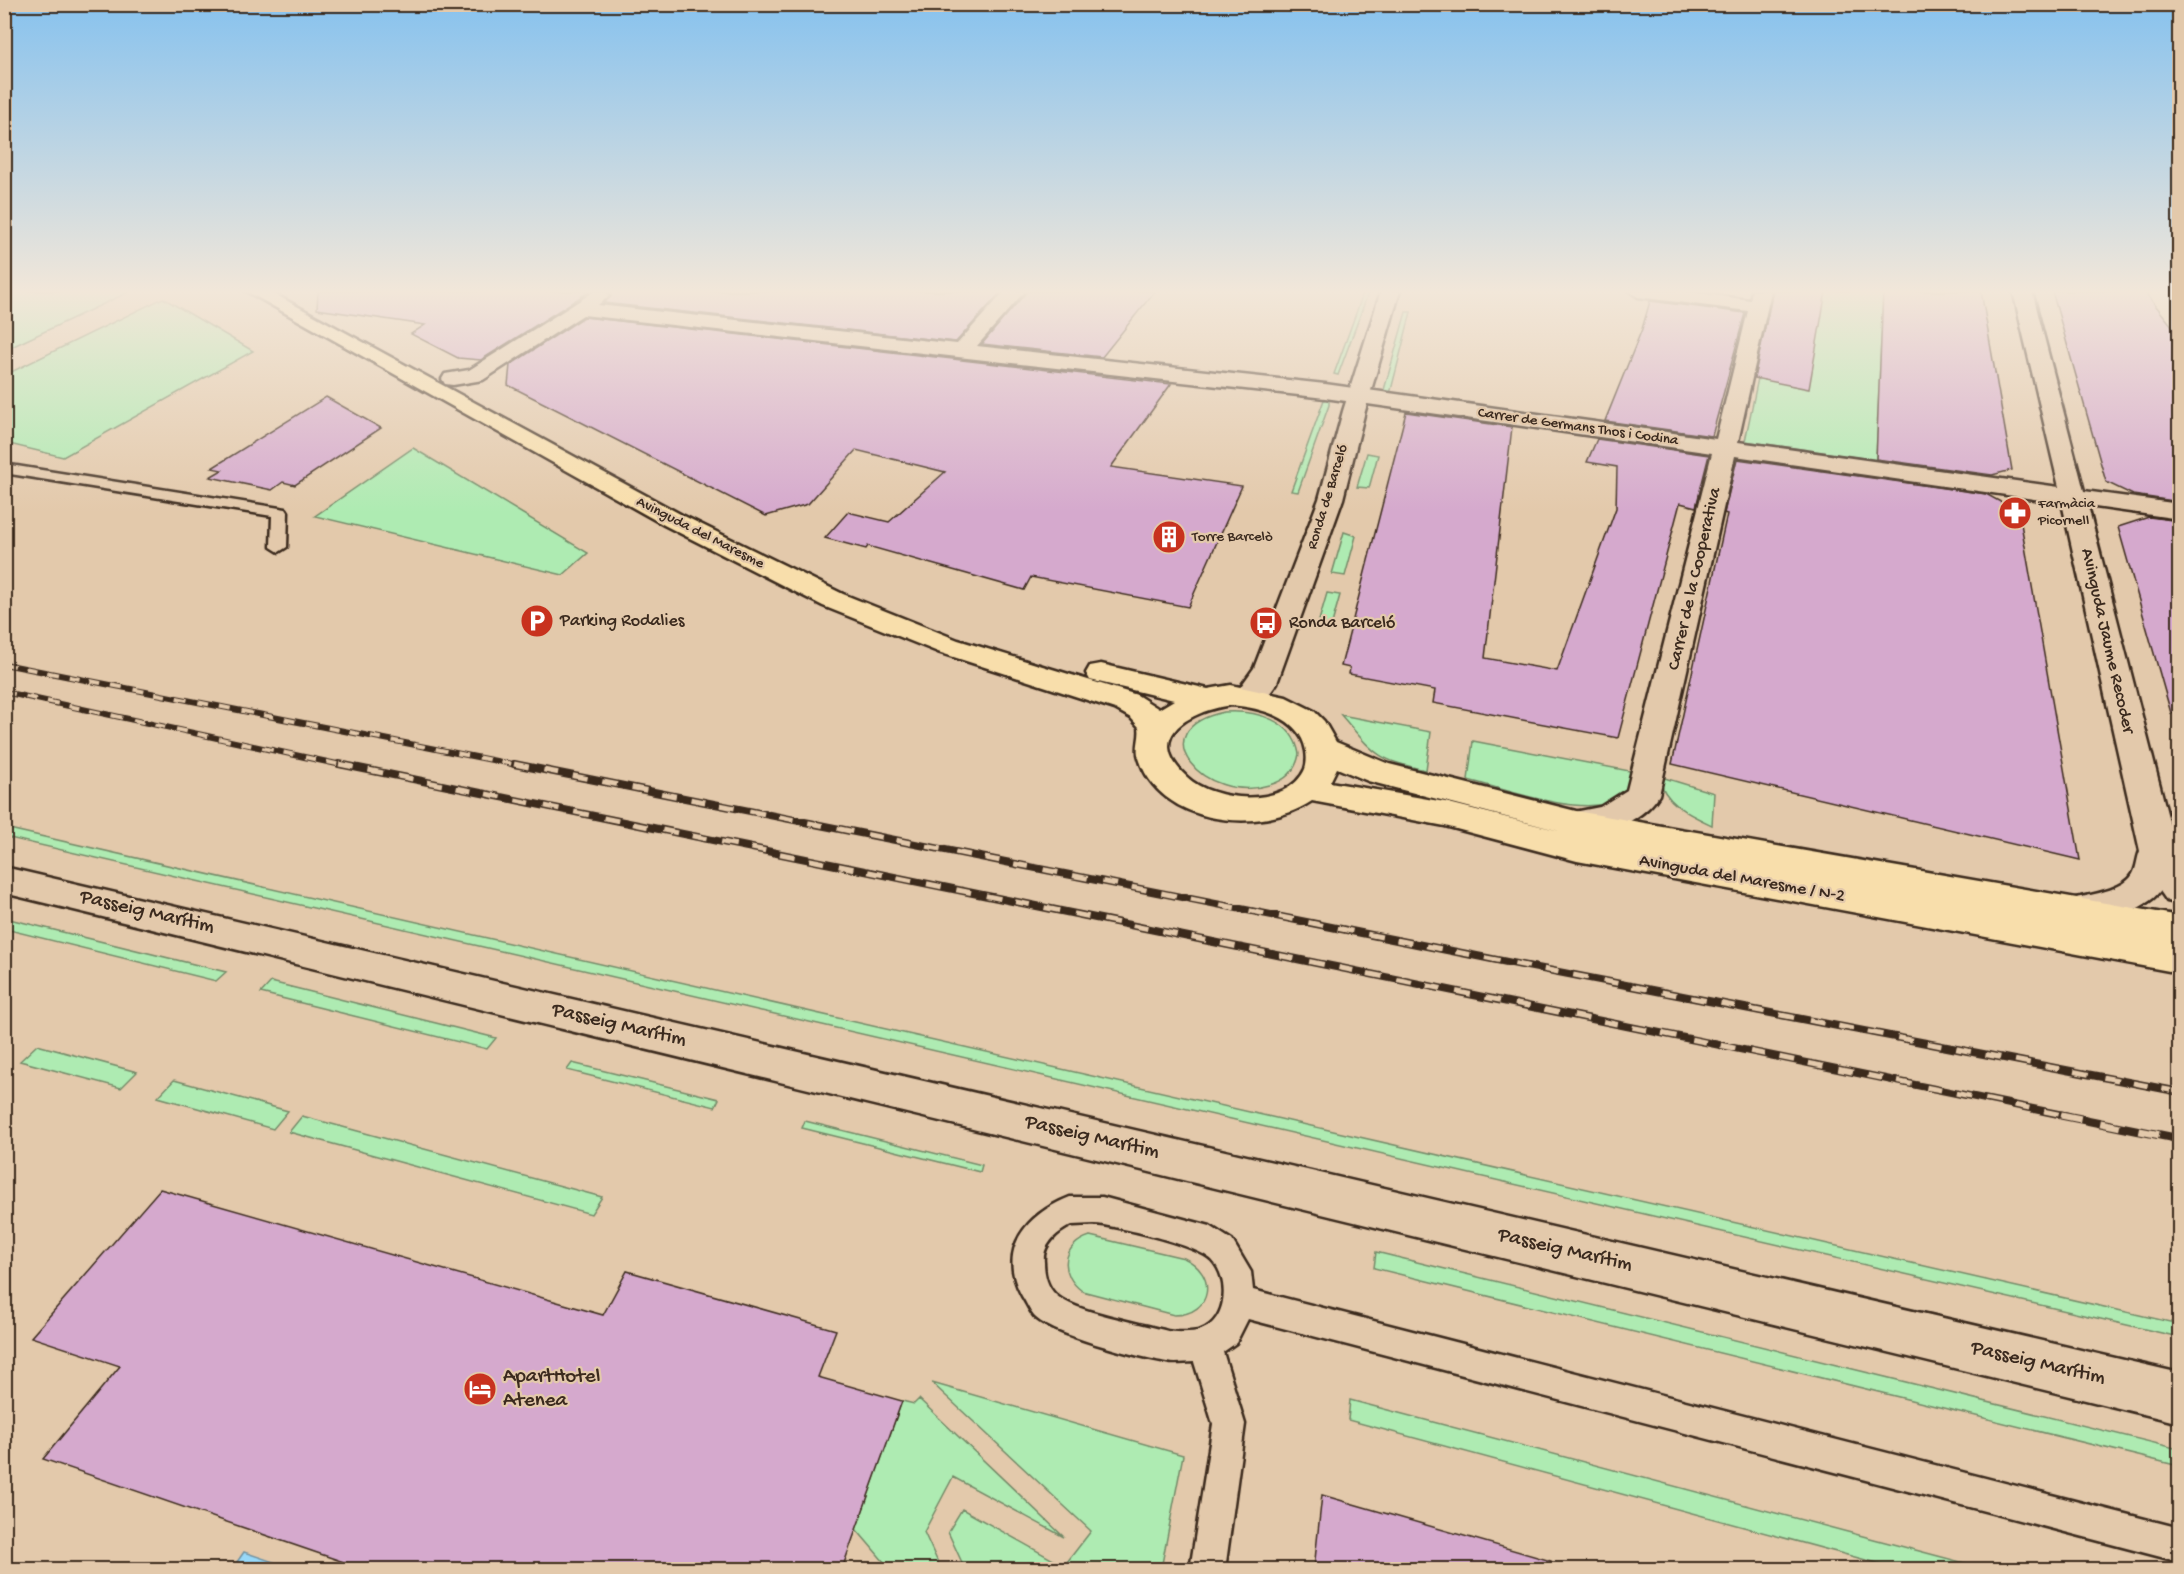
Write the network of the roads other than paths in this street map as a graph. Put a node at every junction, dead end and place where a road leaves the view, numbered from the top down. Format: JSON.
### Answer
{"nodes":[{"id":1,"x":389,"y":364,"type":"edge"},
{"id":2,"x":426,"y":364,"type":"edge"},
{"id":3,"x":492,"y":364,"type":"edge"},
{"id":4,"x":1088,"y":364,"type":"edge"},
{"id":5,"x":1369,"y":364,"type":"edge"},
{"id":6,"x":1745,"y":364,"type":"edge"},
{"id":7,"x":2040,"y":364,"type":"edge"},
{"id":8,"x":453,"y":379,"type":"junction"},
{"id":9,"x":1359,"y":396,"type":"junction"},
{"id":10,"x":1724,"y":449,"type":"junction"},
{"id":11,"x":4,"y":468,"type":"edge"},
{"id":12,"x":2073,"y":497,"type":"junction"},
{"id":13,"x":2180,"y":512,"type":"edge"},
{"id":14,"x":279,"y":547,"type":"dead end"},
{"id":15,"x":1250,"y":696,"type":"junction"},
{"id":16,"x":1204,"y":698,"type":"junction"},
{"id":17,"x":1156,"y":733,"type":"junction"},
{"id":18,"x":1323,"y":749,"type":"junction"},
{"id":19,"x":1307,"y":789,"type":"junction"},
{"id":20,"x":1576,"y":823,"type":"junction"},
{"id":21,"x":2157,"y":851,"type":"junction"},
{"id":22,"x":4,"y":880,"type":"edge"},
{"id":23,"x":2180,"y":891,"type":"edge"},
{"id":24,"x":2072,"y":912,"type":"junction"},
{"id":25,"x":2180,"y":931,"type":"edge"},
{"id":26,"x":2180,"y":958,"type":"edge"},
{"id":27,"x":1240,"y":1302,"type":"junction"},
{"id":28,"x":1205,"y":1346,"type":"junction"},
{"id":29,"x":2180,"y":1398,"type":"edge"},
{"id":30,"x":2180,"y":1545,"type":"edge"},
{"id":31,"x":1207,"y":1569,"type":"edge"}],
"edges":[{"from":1,"to":17,"type":"main road","name":"Avinguda del Maresme"},
{"from":2,"to":8,"type":"main road","name":"Avinguda del Maresme"},
{"from":3,"to":8,"type":"street"},
{"from":4,"to":9,"type":"street","name":"Carrer de Germans Thos i Codina"},
{"from":5,"to":9,"type":"street","name":"Ronda de Barceló"},
{"from":6,"to":10,"type":"street","name":"Carrer de la Cooperativa"},
{"from":7,"to":12,"type":"street","name":"Avinguda Jaume Recoder"},
{"from":8,"to":16,"type":"main road","name":"Avinguda del Maresme"},
{"from":9,"to":10,"type":"street","name":"Carrer de Germans Thos i Codina"},
{"from":9,"to":15,"type":"street","name":"Ronda de Barceló"},
{"from":10,"to":12,"type":"street","name":"Carrer de Germans Thos i Codina"},
{"from":10,"to":20,"type":"street","name":"Carrer de la Cooperativa"},
{"from":11,"to":14,"type":"lane"},
{"from":12,"to":13,"type":"street","name":"Carrer de Germans Thos i Codina"},
{"from":12,"to":21,"type":"street","name":"Avinguda Jaume Recoder"},
{"from":15,"to":16,"type":"main road"},
{"from":15,"to":18,"type":"main road"},
{"from":16,"to":17,"type":"main road"},
{"from":17,"to":19,"type":"main road"},
{"from":18,"to":19,"type":"main road"},
{"from":18,"to":20,"type":"main road","name":"Avinguda del Maresme / N-2"},
{"from":19,"to":26,"type":"main road","name":"Avinguda del Maresme / N-2"},
{"from":20,"to":24,"type":"main road","name":"Avinguda del Maresme / N-2"},
{"from":21,"to":23,"type":"street","name":"Avinguda Jaume Recoder"},
{"from":21,"to":24,"type":"street"},
{"from":22,"to":29,"type":"street","name":"Passeig Marítim"},
{"from":24,"to":25,"type":"main road","name":"Avinguda del Maresme / N-2"},
{"from":27,"to":28,"type":"lane"},
{"from":27,"to":28,"type":"lane"},
{"from":27,"to":30,"type":"lane"},
{"from":28,"to":31,"type":"lane"}]}
